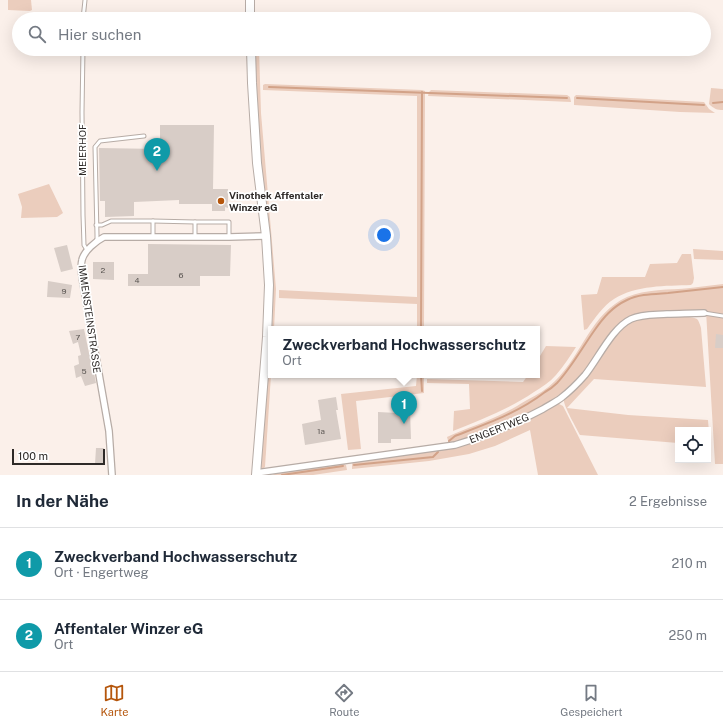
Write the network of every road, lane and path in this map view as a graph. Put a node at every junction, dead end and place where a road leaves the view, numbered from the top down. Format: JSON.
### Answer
{"nodes":[{"id":1,"x":85,"y":0,"type":"edge"},
{"id":2,"x":250,"y":0,"type":"edge"},
{"id":3,"x":84,"y":12,"type":"edge"},
{"id":4,"x":250,"y":12,"type":"edge"},
{"id":5,"x":83,"y":56,"type":"edge"},
{"id":6,"x":251,"y":56,"type":"edge"},
{"id":7,"x":144,"y":136,"type":"dead end"},
{"id":8,"x":153,"y":221,"type":"junction"},
{"id":9,"x":196,"y":222,"type":"junction"},
{"id":10,"x":96,"y":225,"type":"junction"},
{"id":11,"x":266,"y":236,"type":"junction"},
{"id":12,"x":153,"y":237,"type":"junction"},
{"id":13,"x":195,"y":237,"type":"junction"},
{"id":14,"x":229,"y":237,"type":"junction"},
{"id":15,"x":98,"y":240,"type":"junction"},
{"id":16,"x":87,"y":250,"type":"junction"},
{"id":17,"x":704,"y":313,"type":"joint"},
{"id":18,"x":723,"y":316,"type":"edge"},
{"id":19,"x":256,"y":474,"type":"edge"},
{"id":20,"x":112,"y":475,"type":"edge"}],
"edges":[{"from":1,"to":3,"type":"lane"},
{"from":2,"to":4,"type":"main road"},
{"from":5,"to":16,"type":"lane","name":"MEIERHOF"},
{"from":6,"to":11,"type":"main road"},
{"from":7,"to":10,"type":"lane"},
{"from":8,"to":9,"type":"lane"},
{"from":8,"to":10,"type":"lane"},
{"from":8,"to":12,"type":"lane"},
{"from":9,"to":13,"type":"lane"},
{"from":9,"to":14,"type":"lane"},
{"from":10,"to":15,"type":"lane"},
{"from":11,"to":14,"type":"street"},
{"from":11,"to":19,"type":"main road"},
{"from":12,"to":13,"type":"street"},
{"from":12,"to":15,"type":"street"},
{"from":13,"to":14,"type":"street"},
{"from":15,"to":16,"type":"street","name":"IMMENSTEINSTRASSE"},
{"from":16,"to":20,"type":"street","name":"IMMENSTEINSTRASSE"},
{"from":17,"to":18,"type":"lane"},
{"from":17,"to":19,"type":"street","name":"ENGERTWEG"}]}
